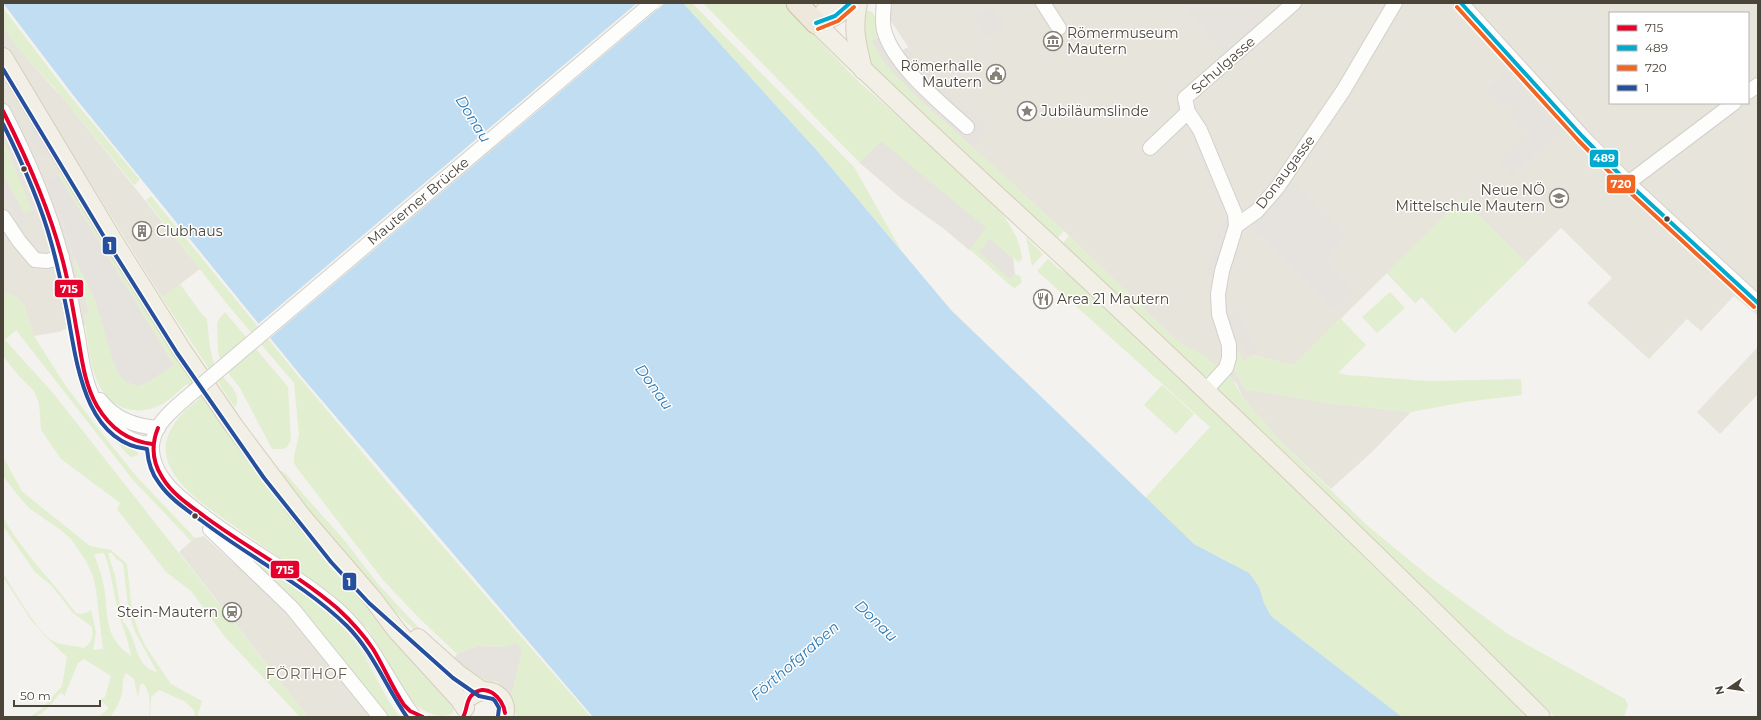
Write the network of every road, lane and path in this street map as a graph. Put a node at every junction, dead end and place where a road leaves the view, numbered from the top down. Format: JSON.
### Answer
{"nodes":[{"id":1,"x":652,"y":3,"type":"edge"},
{"id":2,"x":797,"y":3,"type":"edge"},
{"id":3,"x":830,"y":3,"type":"edge"},
{"id":4,"x":850,"y":3,"type":"edge"},
{"id":5,"x":858,"y":3,"type":"edge"},
{"id":6,"x":884,"y":3,"type":"edge"},
{"id":7,"x":1043,"y":3,"type":"edge"},
{"id":8,"x":1294,"y":3,"type":"edge"},
{"id":9,"x":1395,"y":3,"type":"edge"},
{"id":10,"x":1461,"y":3,"type":"edge"},
{"id":11,"x":816,"y":23,"type":"junction"},
{"id":12,"x":1058,"y":28,"type":"dead end"},
{"id":13,"x":3,"y":57,"type":"edge"},
{"id":14,"x":864,"y":71,"type":"junction"},
{"id":15,"x":1758,"y":85,"type":"edge"},
{"id":16,"x":1749,"y":91,"type":"edge"},
{"id":17,"x":1733,"y":104,"type":"edge"},
{"id":18,"x":3,"y":111,"type":"edge"},
{"id":19,"x":1188,"y":112,"type":"junction"},
{"id":20,"x":967,"y":127,"type":"dead end"},
{"id":21,"x":1150,"y":148,"type":"dead end"},
{"id":22,"x":1628,"y":183,"type":"junction"},
{"id":23,"x":3,"y":217,"type":"edge"},
{"id":24,"x":1236,"y":226,"type":"junction"},
{"id":25,"x":62,"y":257,"type":"junction"},
{"id":26,"x":1758,"y":303,"type":"edge"},
{"id":27,"x":87,"y":381,"type":"junction"},
{"id":28,"x":1205,"y":391,"type":"junction"},
{"id":29,"x":158,"y":428,"type":"junction"},
{"id":30,"x":152,"y":444,"type":"junction"},
{"id":31,"x":185,"y":501,"type":"junction"},
{"id":32,"x":373,"y":599,"type":"junction"},
{"id":33,"x":482,"y":691,"type":"junction"},
{"id":34,"x":410,"y":712,"type":"edge"},
{"id":35,"x":465,"y":714,"type":"edge"},
{"id":36,"x":506,"y":716,"type":"edge"},
{"id":37,"x":380,"y":717,"type":"edge"},
{"id":38,"x":423,"y":717,"type":"edge"},
{"id":39,"x":1541,"y":717,"type":"edge"}],
"edges":[{"from":1,"to":29,"type":"street","name":"Mauterner Brücke","bridge":true},
{"from":2,"to":11,"type":"highway"},
{"from":3,"to":11,"type":"main road"},
{"from":4,"to":11,"type":"main road"},
{"from":5,"to":14,"type":"main road"},
{"from":6,"to":20,"type":"street"},
{"from":7,"to":12,"type":"street"},
{"from":8,"to":19,"type":"street","name":"Schulgasse"},
{"from":9,"to":24,"type":"street","name":"Donaugasse"},
{"from":10,"to":22,"type":"street"},
{"from":11,"to":14,"type":"main road"},
{"from":13,"to":32,"type":"main road"},
{"from":14,"to":28,"type":"main road"},
{"from":15,"to":16,"type":"street"},
{"from":17,"to":22,"type":"street"},
{"from":18,"to":25,"type":"street"},
{"from":19,"to":21,"type":"street"},
{"from":19,"to":24,"type":"street","name":"Schulgasse"},
{"from":22,"to":26,"type":"street"},
{"from":23,"to":25,"type":"street"},
{"from":24,"to":28,"type":"street"},
{"from":25,"to":27,"type":"street"},
{"from":27,"to":29,"type":"street"},
{"from":27,"to":30,"type":"street"},
{"from":28,"to":39,"type":"main road"},
{"from":29,"to":30,"type":"street","name":"Mauterner Brücke"},
{"from":30,"to":31,"type":"street"},
{"from":31,"to":34,"type":"street"},
{"from":31,"to":37,"type":"street"},
{"from":32,"to":33,"type":"main road"},
{"from":32,"to":35,"type":"main road"},
{"from":33,"to":35,"type":"main road"},
{"from":33,"to":36,"type":"main road"},
{"from":34,"to":38,"type":"street"}]}
